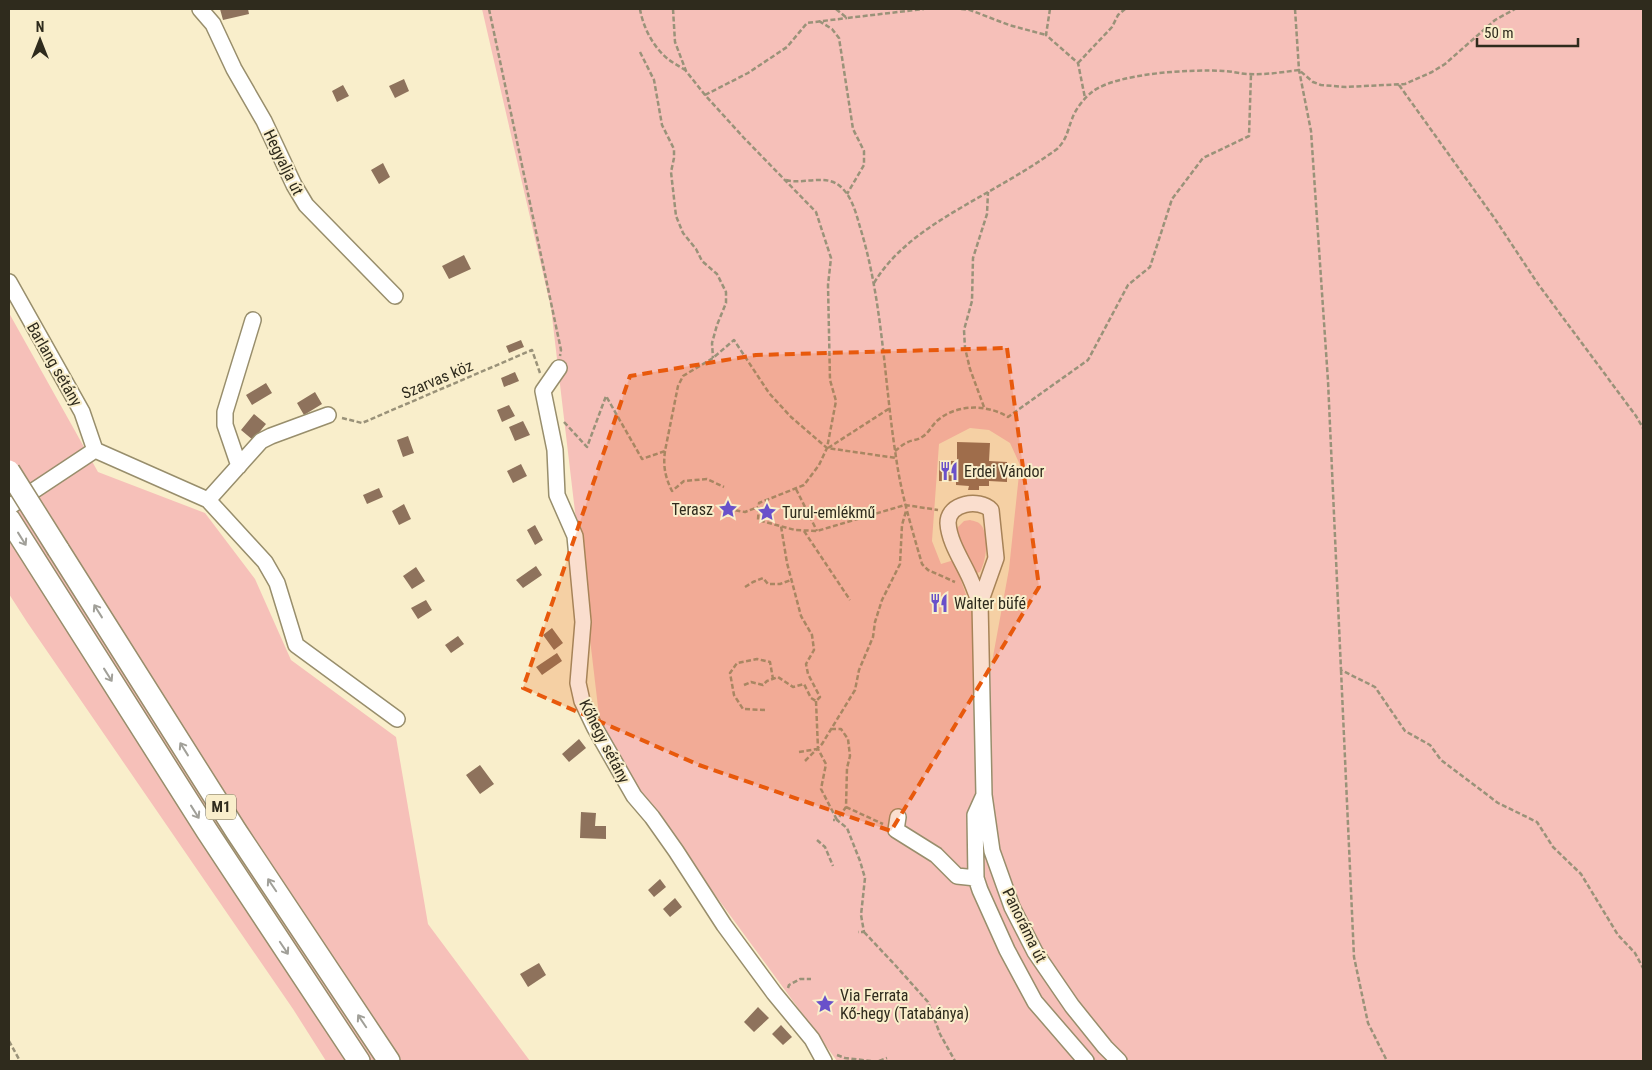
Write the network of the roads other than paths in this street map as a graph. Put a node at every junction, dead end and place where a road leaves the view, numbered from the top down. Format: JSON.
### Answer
{"nodes":[{"id":1,"x":200,"y":9,"type":"edge"},
{"id":2,"x":9,"y":282,"type":"edge"},
{"id":3,"x":395,"y":296,"type":"dead end"},
{"id":4,"x":253,"y":320,"type":"dead end"},
{"id":5,"x":559,"y":368,"type":"road end"},
{"id":6,"x":328,"y":415,"type":"road end"},
{"id":7,"x":95,"y":450,"type":"junction"},
{"id":8,"x":239,"y":466,"type":"junction"},
{"id":9,"x":9,"y":471,"type":"edge"},
{"id":10,"x":208,"y":500,"type":"junction"},
{"id":11,"x":9,"y":507,"type":"edge"},
{"id":12,"x":9,"y":519,"type":"edge"},
{"id":13,"x":980,"y":604,"type":"junction"},
{"id":14,"x":397,"y":719,"type":"dead end"},
{"id":15,"x":984,"y":796,"type":"junction"},
{"id":16,"x":897,"y":824,"type":"road end"},
{"id":17,"x":976,"y":878,"type":"junction"},
{"id":18,"x":821,"y":1055,"type":"edge"},
{"id":19,"x":359,"y":1061,"type":"edge"},
{"id":20,"x":389,"y":1061,"type":"edge"},
{"id":21,"x":1086,"y":1061,"type":"edge"},
{"id":22,"x":1119,"y":1061,"type":"edge"}],
"edges":[{"from":1,"to":3,"type":"street","name":"Hegyalja út"},
{"from":2,"to":7,"type":"street","name":"Barlang sétány"},
{"from":4,"to":8,"type":"street"},
{"from":5,"to":18,"type":"street","name":"Kőhegy sétány"},
{"from":6,"to":8,"type":"street"},
{"from":7,"to":10,"type":"street"},
{"from":7,"to":11,"type":"street"},
{"from":8,"to":10,"type":"street"},
{"from":20,"to":9,"type":"highway","number":"M1","one_way":true,"bridge":true},
{"from":10,"to":14,"type":"street"},
{"from":12,"to":19,"type":"highway","number":"M1","one_way":true},
{"from":13,"to":13,"type":"street"},
{"from":13,"to":15,"type":"street","name":"Panoráma út"},
{"from":15,"to":17,"type":"street","name":"Panoráma út"},
{"from":15,"to":22,"type":"street","name":"Panoráma út"},
{"from":16,"to":17,"type":"street"},
{"from":17,"to":21,"type":"street","name":"Panoráma út"}]}
